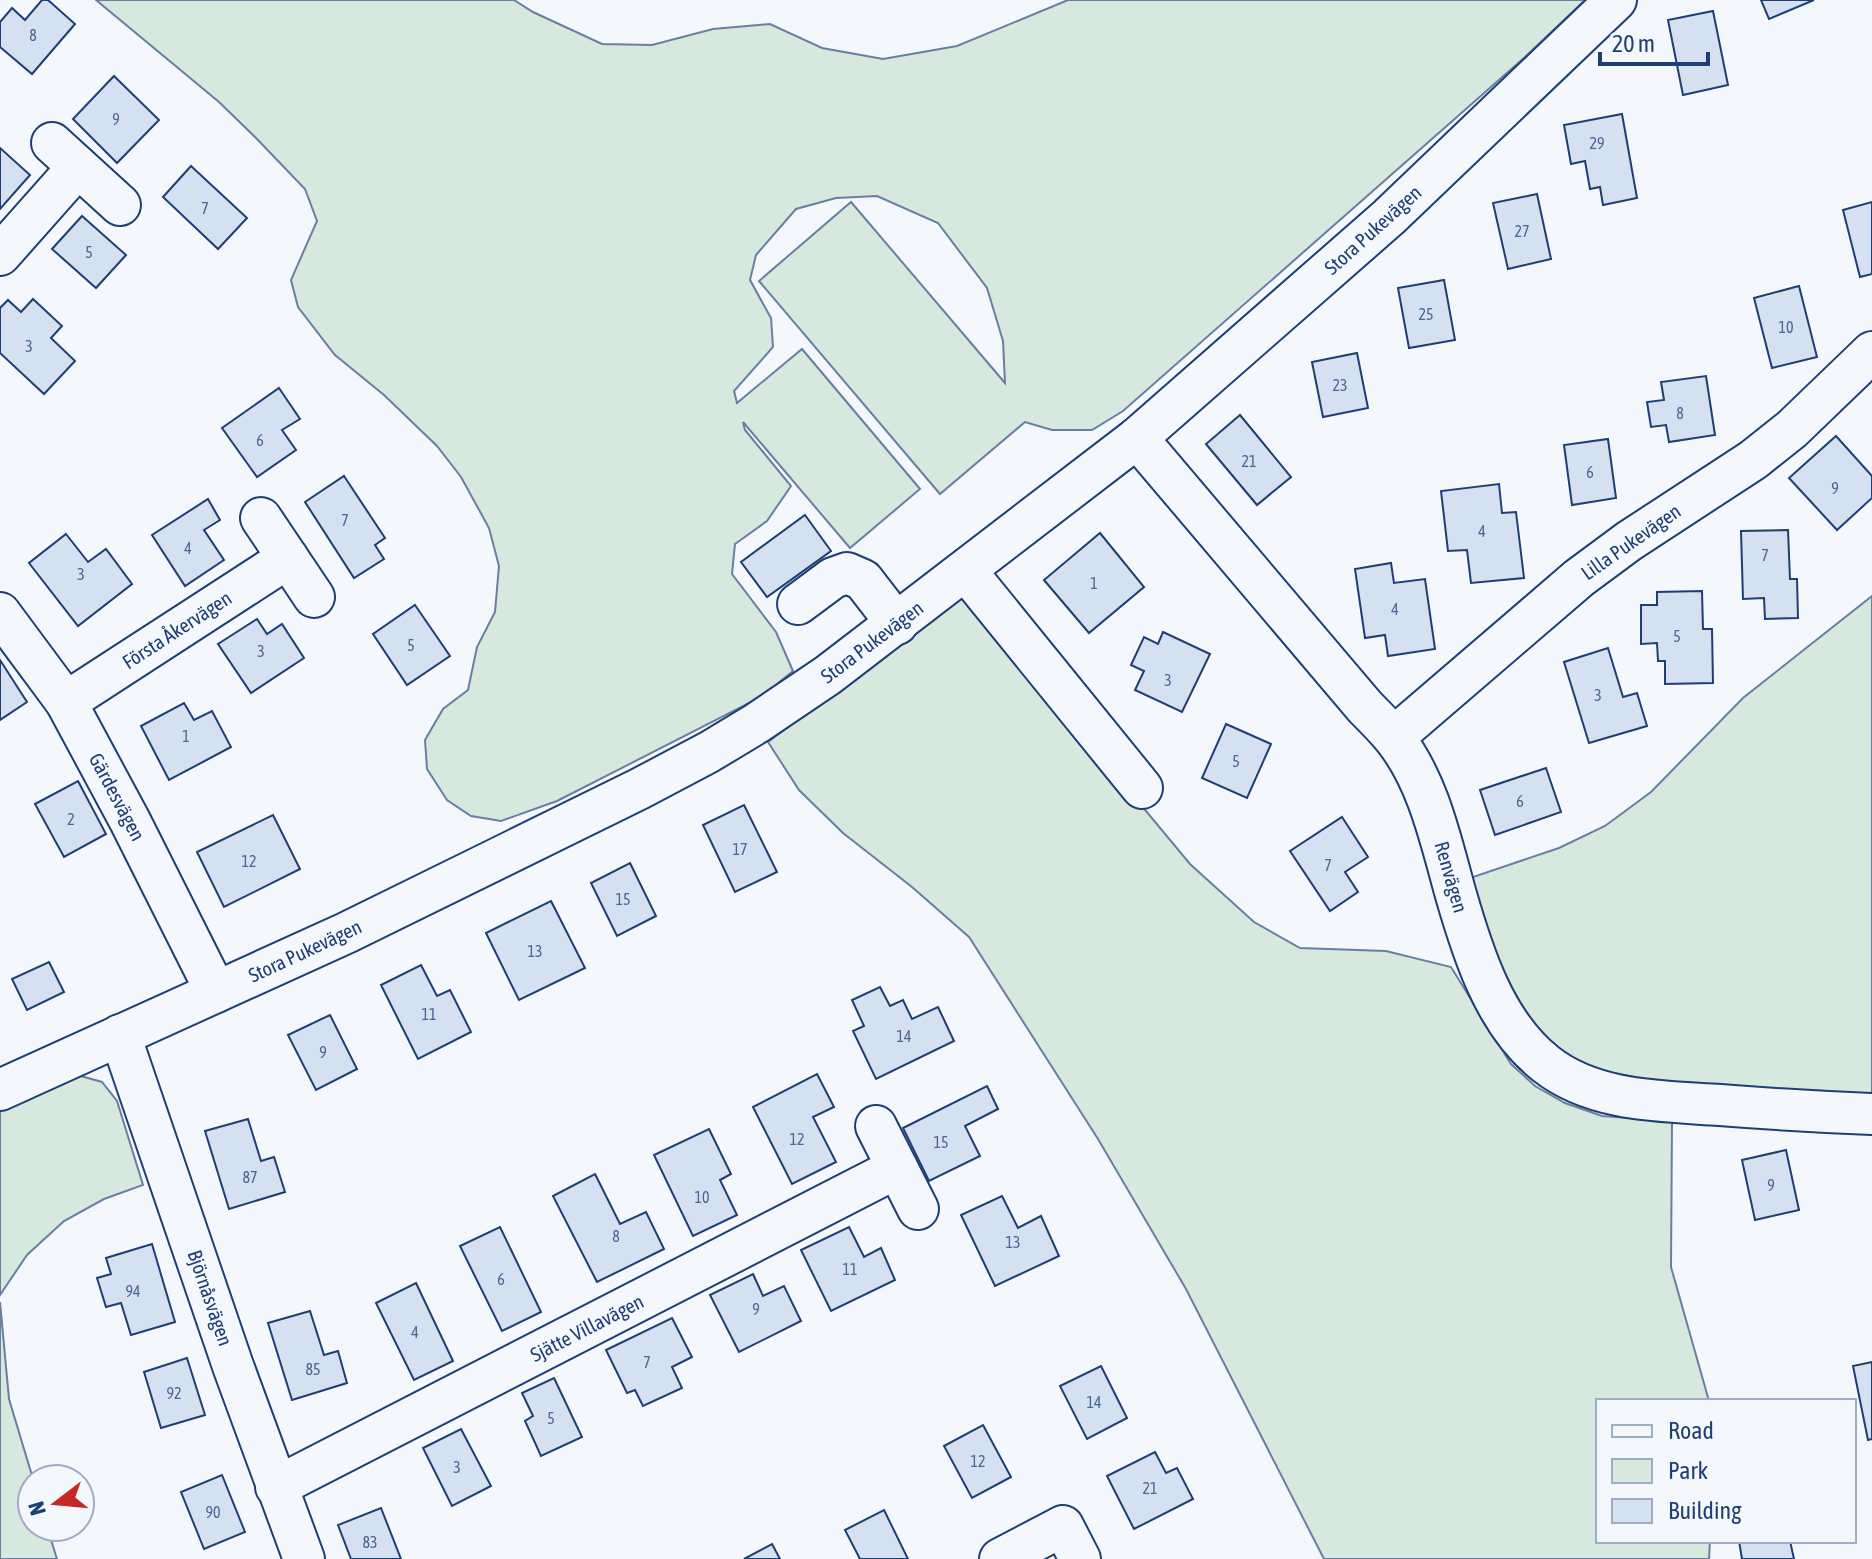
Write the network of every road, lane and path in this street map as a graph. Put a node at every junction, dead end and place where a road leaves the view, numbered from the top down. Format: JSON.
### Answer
{"nodes":[{"id":1,"x":1616,"y":0,"type":"edge"},
{"id":2,"x":120,"y":205,"type":"dead end"},
{"id":3,"x":0,"y":255,"type":"edge"},
{"id":4,"x":1872,"y":352,"type":"edge"},
{"id":5,"x":1137,"y":438,"type":"junction"},
{"id":6,"x":261,"y":518,"type":"dead end"},
{"id":7,"x":288,"y":558,"type":"junction"},
{"id":8,"x":966,"y":571,"type":"junction"},
{"id":9,"x":314,"y":597,"type":"dead end"},
{"id":10,"x":798,"y":604,"type":"dead end"},
{"id":11,"x":0,"y":613,"type":"edge"},
{"id":12,"x":897,"y":624,"type":"junction"},
{"id":13,"x":66,"y":702,"type":"junction"},
{"id":14,"x":1394,"y":737,"type":"junction"},
{"id":15,"x":1142,"y":788,"type":"dead end"},
{"id":16,"x":216,"y":992,"type":"junction"},
{"id":17,"x":120,"y":1035,"type":"junction"},
{"id":18,"x":0,"y":1090,"type":"edge"},
{"id":19,"x":1872,"y":1114,"type":"edge"},
{"id":20,"x":876,"y":1126,"type":"dead end"},
{"id":21,"x":897,"y":1168,"type":"junction"},
{"id":22,"x":918,"y":1209,"type":"dead end"},
{"id":23,"x":276,"y":1487,"type":"junction"},
{"id":24,"x":1071,"y":1543,"type":"edge"},
{"id":25,"x":304,"y":1559,"type":"edge"},
{"id":26,"x":1000,"y":1559,"type":"edge"}],
"edges":[{"from":1,"to":5,"type":"street","name":"Stora Pukevägen"},
{"from":2,"to":3,"type":"street"},
{"from":4,"to":14,"type":"street","name":"Lilla Pukevägen"},
{"from":5,"to":8,"type":"street","name":"Stora Pukevägen"},
{"from":5,"to":14,"type":"street","name":"Renvägen"},
{"from":6,"to":7,"type":"street"},
{"from":7,"to":9,"type":"street"},
{"from":7,"to":13,"type":"street","name":"Första Åkervägen"},
{"from":8,"to":12,"type":"street","name":"Stora Pukevägen"},
{"from":8,"to":15,"type":"street"},
{"from":10,"to":12,"type":"street"},
{"from":11,"to":13,"type":"street","name":"Gärdesvägen"},
{"from":12,"to":16,"type":"street","name":"Stora Pukevägen"},
{"from":13,"to":16,"type":"street","name":"Gärdesvägen"},
{"from":14,"to":19,"type":"street","name":"Renvägen"},
{"from":16,"to":17,"type":"street","name":"Stora Pukevägen"},
{"from":17,"to":18,"type":"street","name":"Stora Pukevägen"},
{"from":17,"to":23,"type":"street","name":"Björnåsvägen"},
{"from":20,"to":21,"type":"street"},
{"from":21,"to":22,"type":"street"},
{"from":21,"to":23,"type":"street","name":"Sjätte Villavägen"},
{"from":23,"to":25,"type":"street","name":"Björnåsvägen"},
{"from":24,"to":26,"type":"street"}]}
